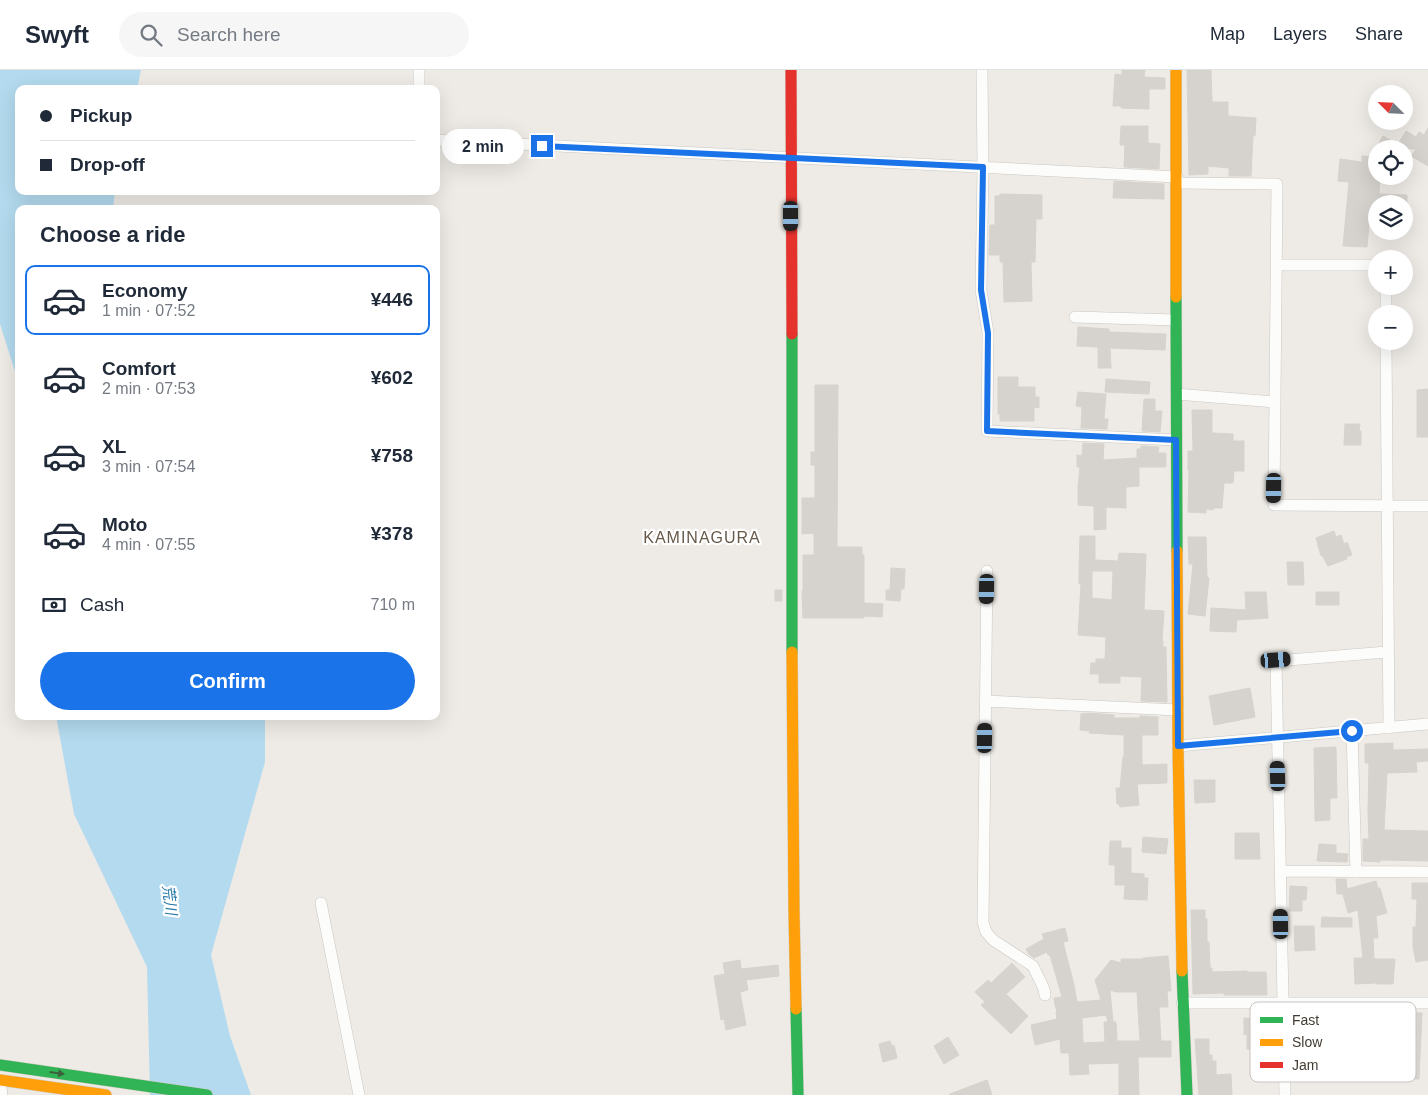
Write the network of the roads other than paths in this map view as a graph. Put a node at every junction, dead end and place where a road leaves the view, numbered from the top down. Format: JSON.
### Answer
{"nodes":[{"id":1,"x":419,"y":70,"type":"edge"},
{"id":2,"x":791,"y":70,"type":"edge"},
{"id":3,"x":982,"y":70,"type":"edge"},
{"id":4,"x":1176,"y":70,"type":"edge"},
{"id":5,"x":419,"y":85,"type":"edge"},
{"id":6,"x":440,"y":140,"type":"edge"},
{"id":7,"x":791,"y":158,"type":"junction"},
{"id":8,"x":983,"y":167,"type":"junction"},
{"id":9,"x":1177,"y":180,"type":"junction"},
{"id":10,"x":1277,"y":264,"type":"junction"},
{"id":11,"x":1368,"y":265,"type":"edge"},
{"id":12,"x":1075,"y":317,"type":"dead end"},
{"id":13,"x":1176,"y":320,"type":"junction"},
{"id":14,"x":1386,"y":350,"type":"edge"},
{"id":15,"x":1176,"y":394,"type":"junction"},
{"id":16,"x":1275,"y":402,"type":"junction"},
{"id":17,"x":1176,"y":440,"type":"junction"},
{"id":18,"x":1387,"y":506,"type":"junction"},
{"id":19,"x":1428,"y":506,"type":"edge"},
{"id":20,"x":987,"y":571,"type":"dead end"},
{"id":21,"x":1387,"y":652,"type":"junction"},
{"id":22,"x":985,"y":701,"type":"junction"},
{"id":23,"x":1178,"y":710,"type":"junction"},
{"id":24,"x":1428,"y":724,"type":"edge"},
{"id":25,"x":1389,"y":728,"type":"junction"},
{"id":26,"x":1352,"y":731,"type":"junction"},
{"id":27,"x":1277,"y":738,"type":"junction"},
{"id":28,"x":1178,"y":746,"type":"junction"},
{"id":29,"x":1280,"y":871,"type":"junction"},
{"id":30,"x":1356,"y":872,"type":"junction"},
{"id":31,"x":1428,"y":872,"type":"edge"},
{"id":32,"x":321,"y":903,"type":"dead end"},
{"id":33,"x":1045,"y":995,"type":"dead end"},
{"id":34,"x":1283,"y":1002,"type":"edge"},
{"id":35,"x":1182,"y":1003,"type":"junction"},
{"id":36,"x":1250,"y":1004,"type":"edge"},
{"id":37,"x":4,"y":1066,"type":"edge"},
{"id":38,"x":3,"y":1081,"type":"edge"},
{"id":39,"x":1285,"y":1082,"type":"edge"},
{"id":40,"x":2,"y":1095,"type":"edge"},
{"id":41,"x":106,"y":1095,"type":"edge"},
{"id":42,"x":207,"y":1095,"type":"edge"},
{"id":43,"x":359,"y":1095,"type":"edge"},
{"id":44,"x":798,"y":1095,"type":"edge"},
{"id":45,"x":1187,"y":1095,"type":"edge"},
{"id":46,"x":1285,"y":1095,"type":"edge"}],
"edges":[{"from":1,"to":5,"type":"street"},
{"from":2,"to":7,"type":"street"},
{"from":3,"to":8,"type":"street"},
{"from":4,"to":9,"type":"street"},
{"from":6,"to":7,"type":"street"},
{"from":7,"to":8,"type":"street"},
{"from":7,"to":44,"type":"street"},
{"from":8,"to":9,"type":"street"},
{"from":8,"to":17,"type":"street"},
{"from":9,"to":10,"type":"street"},
{"from":9,"to":13,"type":"street"},
{"from":10,"to":11,"type":"street"},
{"from":10,"to":16,"type":"street"},
{"from":12,"to":13,"type":"street"},
{"from":13,"to":15,"type":"street"},
{"from":14,"to":18,"type":"street"},
{"from":15,"to":16,"type":"street"},
{"from":15,"to":17,"type":"street"},
{"from":16,"to":18,"type":"street"},
{"from":17,"to":23,"type":"street"},
{"from":18,"to":19,"type":"street"},
{"from":18,"to":21,"type":"street"},
{"from":20,"to":22,"type":"street"},
{"from":21,"to":25,"type":"street"},
{"from":21,"to":27,"type":"street"},
{"from":22,"to":23,"type":"street"},
{"from":22,"to":33,"type":"street"},
{"from":23,"to":28,"type":"street"},
{"from":24,"to":25,"type":"street"},
{"from":25,"to":26,"type":"street"},
{"from":26,"to":27,"type":"street"},
{"from":26,"to":30,"type":"street"},
{"from":27,"to":28,"type":"street"},
{"from":27,"to":29,"type":"street"},
{"from":28,"to":35,"type":"street"},
{"from":29,"to":30,"type":"street"},
{"from":29,"to":34,"type":"street"},
{"from":30,"to":31,"type":"street"},
{"from":32,"to":43,"type":"street"},
{"from":35,"to":36,"type":"street"},
{"from":35,"to":45,"type":"street"},
{"from":37,"to":42,"type":"street","one_way":true},
{"from":38,"to":40,"type":"street"},
{"from":38,"to":41,"type":"street"},
{"from":39,"to":46,"type":"street"}]}
